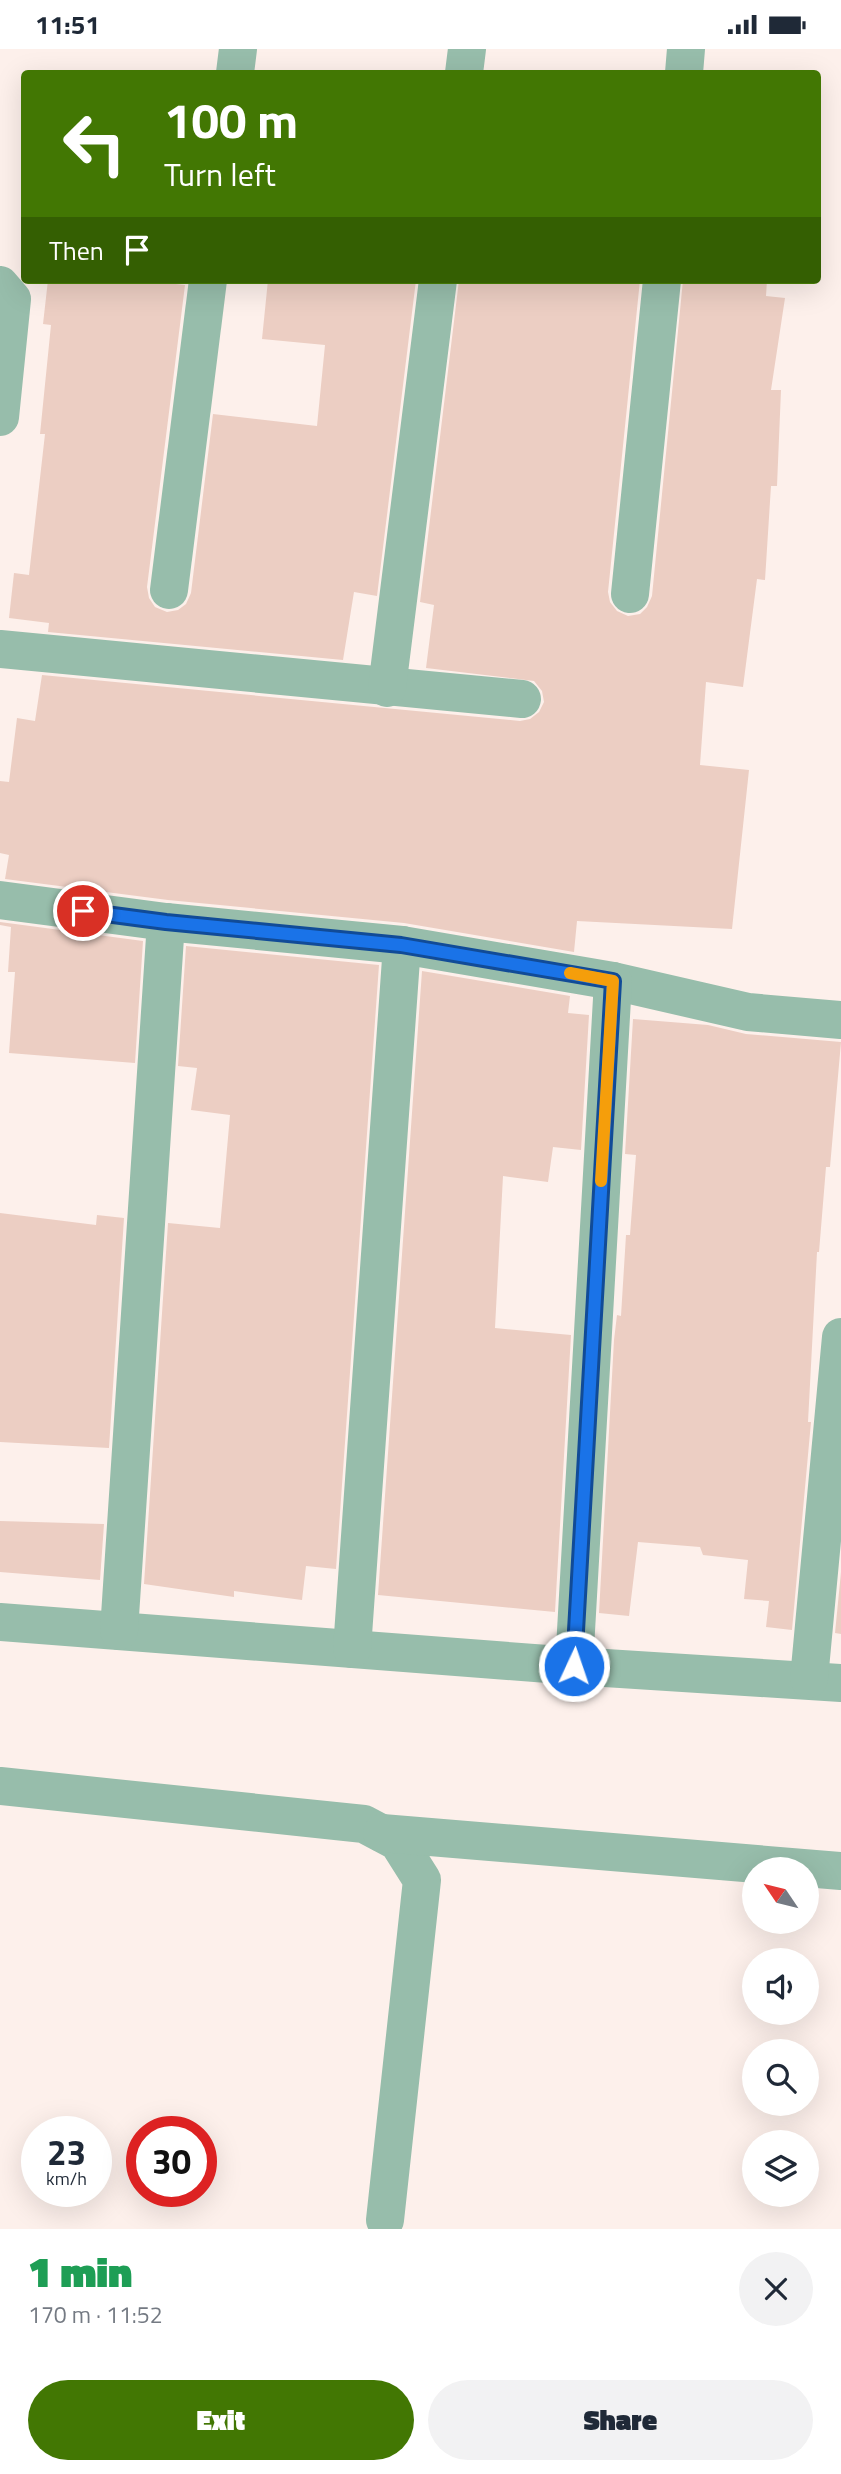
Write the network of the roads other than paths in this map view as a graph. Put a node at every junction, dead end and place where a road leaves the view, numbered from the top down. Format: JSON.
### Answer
{"nodes":[{"id":1,"x":238,"y":49,"type":"edge"},
{"id":2,"x":467,"y":49,"type":"edge"},
{"id":3,"x":686,"y":49,"type":"edge"},
{"id":4,"x":235,"y":70,"type":"edge"},
{"id":5,"x":464,"y":70,"type":"edge"},
{"id":6,"x":684,"y":70,"type":"edge"},
{"id":7,"x":207,"y":284,"type":"edge"},
{"id":8,"x":438,"y":284,"type":"edge"},
{"id":9,"x":662,"y":284,"type":"edge"},
{"id":10,"x":0,"y":285,"type":"edge"},
{"id":11,"x":0,"y":417,"type":"edge"},
{"id":12,"x":169,"y":590,"type":"dead end"},
{"id":13,"x":630,"y":594,"type":"dead end"},
{"id":14,"x":0,"y":649,"type":"edge"},
{"id":15,"x":387,"y":688,"type":"junction"},
{"id":16,"x":522,"y":699,"type":"dead end"},
{"id":17,"x":0,"y":900,"type":"edge"},
{"id":18,"x":166,"y":922,"type":"junction"},
{"id":19,"x":401,"y":945,"type":"junction"},
{"id":20,"x":613,"y":981,"type":"junction"},
{"id":21,"x":841,"y":1020,"type":"edge"},
{"id":22,"x":841,"y":1337,"type":"edge"},
{"id":23,"x":0,"y":1622,"type":"edge"},
{"id":24,"x":119,"y":1630,"type":"junction"},
{"id":25,"x":352,"y":1650,"type":"junction"},
{"id":26,"x":574,"y":1666,"type":"junction"},
{"id":27,"x":825,"y":1681,"type":"edge"},
{"id":28,"x":0,"y":1786,"type":"edge"},
{"id":29,"x":382,"y":1833,"type":"junction"},
{"id":30,"x":841,"y":1871,"type":"edge"},
{"id":31,"x":385,"y":2220,"type":"dead end"}],
"edges":[{"from":1,"to":4,"type":"street"},
{"from":2,"to":5,"type":"street"},
{"from":3,"to":6,"type":"street"},
{"from":7,"to":12,"type":"street"},
{"from":8,"to":15,"type":"street"},
{"from":9,"to":13,"type":"street"},
{"from":10,"to":11,"type":"street"},
{"from":14,"to":15,"type":"street"},
{"from":15,"to":16,"type":"street"},
{"from":17,"to":18,"type":"street"},
{"from":18,"to":19,"type":"street"},
{"from":18,"to":24,"type":"street"},
{"from":19,"to":20,"type":"street"},
{"from":19,"to":25,"type":"street"},
{"from":20,"to":21,"type":"street"},
{"from":20,"to":26,"type":"street"},
{"from":22,"to":27,"type":"street"},
{"from":23,"to":24,"type":"street"},
{"from":24,"to":25,"type":"street"},
{"from":25,"to":26,"type":"street"},
{"from":26,"to":27,"type":"street"},
{"from":28,"to":29,"type":"street"},
{"from":29,"to":30,"type":"street"},
{"from":29,"to":31,"type":"street"}]}
